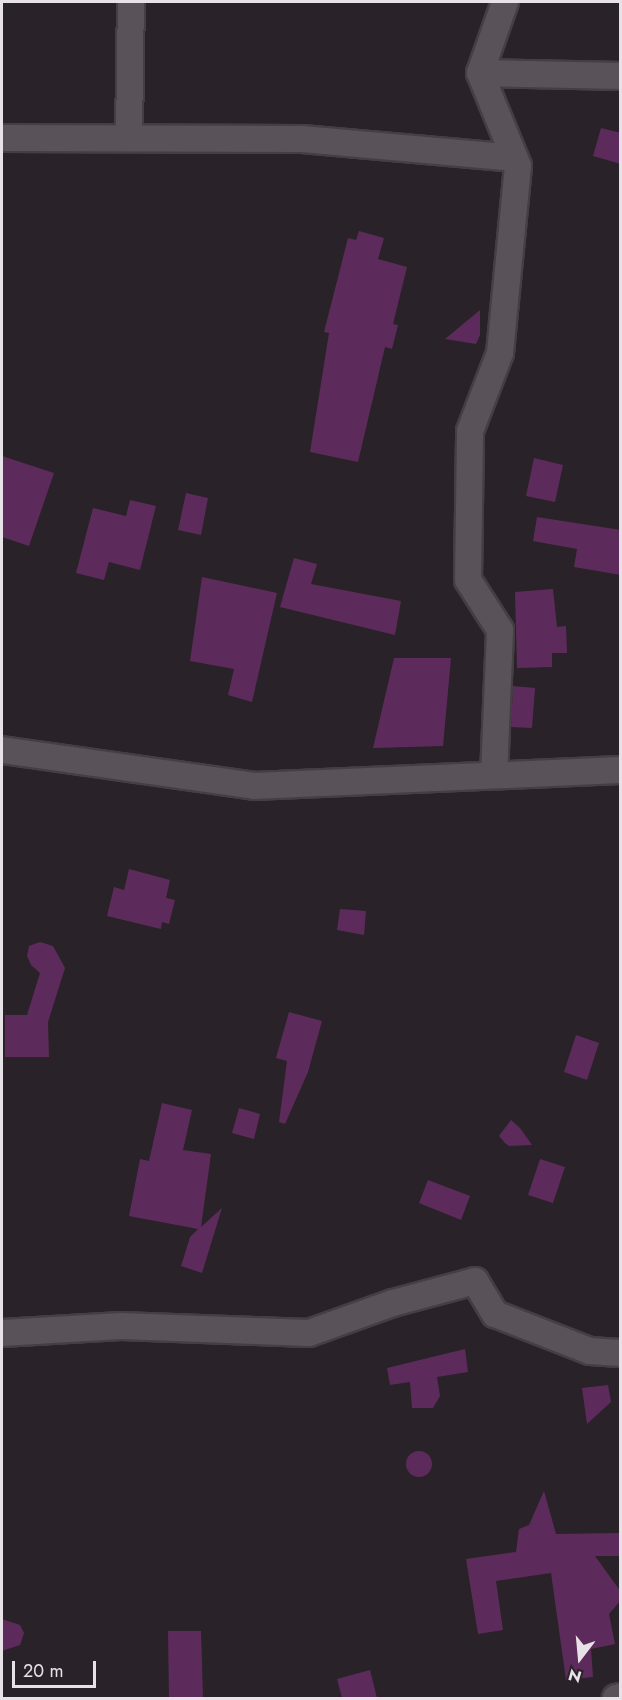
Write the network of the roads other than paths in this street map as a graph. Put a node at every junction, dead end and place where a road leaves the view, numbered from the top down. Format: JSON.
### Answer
{"nodes":[{"id":1,"x":131,"y":2,"type":"edge"},
{"id":2,"x":505,"y":2,"type":"edge"},
{"id":3,"x":480,"y":73,"type":"junction"},
{"id":4,"x":621,"y":76,"type":"edge"},
{"id":5,"x":129,"y":137,"type":"junction"},
{"id":6,"x":2,"y":138,"type":"edge"},
{"id":7,"x":514,"y":158,"type":"junction"},
{"id":8,"x":2,"y":750,"type":"edge"},
{"id":9,"x":621,"y":770,"type":"edge"},
{"id":10,"x":494,"y":775,"type":"junction"},
{"id":11,"x":2,"y":1333,"type":"edge"},
{"id":12,"x":621,"y":1353,"type":"edge"},
{"id":13,"x":621,"y":1697,"type":"edge"},
{"id":14,"x":616,"y":1698,"type":"edge"}],
"edges":[{"from":1,"to":5,"type":"street"},
{"from":2,"to":3,"type":"street"},
{"from":3,"to":4,"type":"street"},
{"from":3,"to":7,"type":"street"},
{"from":5,"to":6,"type":"street"},
{"from":5,"to":7,"type":"street"},
{"from":7,"to":10,"type":"street"},
{"from":8,"to":10,"type":"street"},
{"from":9,"to":10,"type":"street"},
{"from":11,"to":12,"type":"street"},
{"from":13,"to":14,"type":"street"}]}
